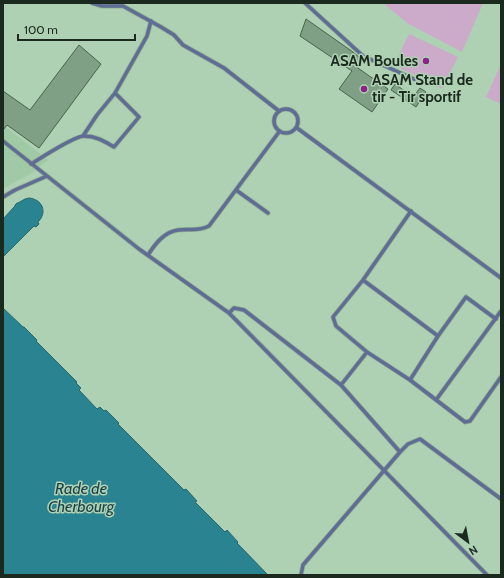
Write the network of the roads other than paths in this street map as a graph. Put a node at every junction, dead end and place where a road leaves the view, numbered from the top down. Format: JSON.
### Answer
{"nodes":[{"id":1,"x":92,"y":3,"type":"edge"},
{"id":2,"x":305,"y":3,"type":"edge"},
{"id":3,"x":151,"y":21,"type":"junction"},
{"id":4,"x":416,"y":80,"type":"dead end"},
{"id":5,"x":115,"y":93,"type":"junction"},
{"id":6,"x":279,"y":111,"type":"junction"},
{"id":7,"x":297,"y":128,"type":"junction"},
{"id":8,"x":279,"y":132,"type":"junction"},
{"id":9,"x":82,"y":136,"type":"junction"},
{"id":10,"x":3,"y":142,"type":"edge"},
{"id":11,"x":31,"y":164,"type":"junction"},
{"id":12,"x":47,"y":176,"type":"junction"},
{"id":13,"x":236,"y":190,"type":"junction"},
{"id":14,"x":3,"y":197,"type":"edge"},
{"id":15,"x":411,"y":211,"type":"junction"},
{"id":16,"x":268,"y":213,"type":"dead end"},
{"id":17,"x":148,"y":255,"type":"junction"},
{"id":18,"x":501,"y":278,"type":"edge"},
{"id":19,"x":364,"y":280,"type":"junction"},
{"id":20,"x":501,"y":311,"type":"edge"},
{"id":21,"x":229,"y":313,"type":"junction"},
{"id":22,"x":496,"y":319,"type":"junction"},
{"id":23,"x":438,"y":336,"type":"junction"},
{"id":24,"x":367,"y":352,"type":"junction"},
{"id":25,"x":501,"y":377,"type":"edge"},
{"id":26,"x":410,"y":380,"type":"junction"},
{"id":27,"x":341,"y":385,"type":"junction"},
{"id":28,"x":436,"y":400,"type":"junction"},
{"id":29,"x":400,"y":452,"type":"junction"},
{"id":30,"x":385,"y":470,"type":"junction"},
{"id":31,"x":501,"y":499,"type":"edge"},
{"id":32,"x":301,"y":575,"type":"edge"},
{"id":33,"x":488,"y":575,"type":"edge"}],
"edges":[{"from":1,"to":3,"type":"lane"},
{"from":2,"to":4,"type":"lane"},
{"from":3,"to":5,"type":"lane"},
{"from":3,"to":6,"type":"lane"},
{"from":5,"to":9,"type":"lane"},
{"from":5,"to":9,"type":"lane"},
{"from":6,"to":7,"type":"lane"},
{"from":6,"to":8,"type":"lane"},
{"from":7,"to":8,"type":"lane"},
{"from":7,"to":15,"type":"lane"},
{"from":8,"to":13,"type":"lane"},
{"from":9,"to":11,"type":"lane"},
{"from":10,"to":11,"type":"lane"},
{"from":11,"to":12,"type":"lane"},
{"from":12,"to":14,"type":"lane"},
{"from":12,"to":17,"type":"lane"},
{"from":13,"to":16,"type":"lane"},
{"from":13,"to":17,"type":"lane"},
{"from":15,"to":18,"type":"lane"},
{"from":15,"to":19,"type":"lane"},
{"from":17,"to":21,"type":"lane"},
{"from":19,"to":23,"type":"lane"},
{"from":19,"to":24,"type":"lane"},
{"from":20,"to":22,"type":"lane"},
{"from":21,"to":27,"type":"lane"},
{"from":21,"to":30,"type":"lane"},
{"from":22,"to":23,"type":"lane"},
{"from":22,"to":28,"type":"lane"},
{"from":23,"to":26,"type":"lane"},
{"from":24,"to":26,"type":"lane"},
{"from":24,"to":27,"type":"lane"},
{"from":25,"to":28,"type":"lane"},
{"from":26,"to":28,"type":"lane"},
{"from":27,"to":29,"type":"lane"},
{"from":29,"to":30,"type":"lane"},
{"from":29,"to":31,"type":"lane"},
{"from":30,"to":32,"type":"lane"},
{"from":30,"to":33,"type":"lane"}]}
